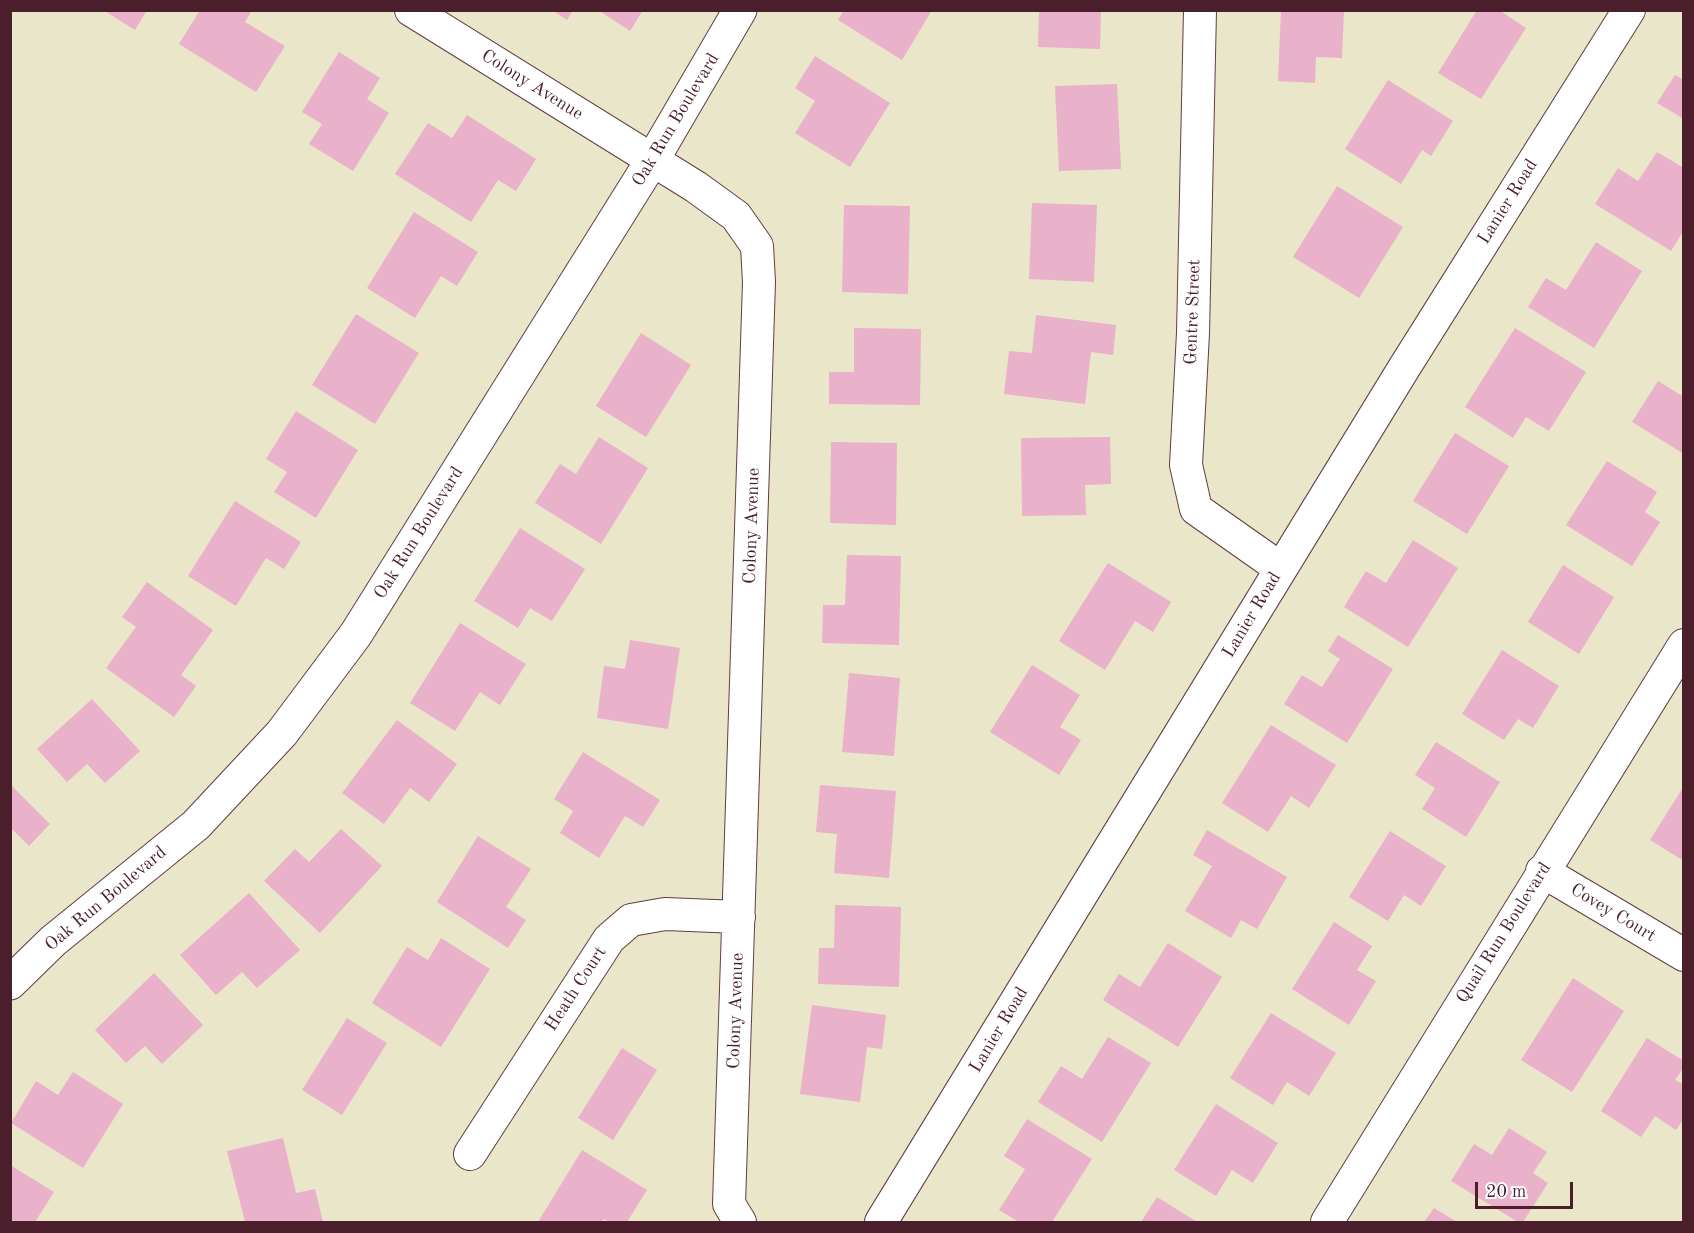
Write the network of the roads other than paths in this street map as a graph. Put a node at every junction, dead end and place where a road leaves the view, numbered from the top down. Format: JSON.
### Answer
{"nodes":[{"id":1,"x":411,"y":10,"type":"edge"},
{"id":2,"x":740,"y":10,"type":"edge"},
{"id":3,"x":1200,"y":10,"type":"edge"},
{"id":4,"x":1629,"y":10,"type":"edge"},
{"id":5,"x":653,"y":159,"type":"junction"},
{"id":6,"x":1280,"y":568,"type":"junction"},
{"id":7,"x":1683,"y":645,"type":"edge"},
{"id":8,"x":1542,"y":871,"type":"junction"},
{"id":9,"x":739,"y":917,"type":"junction"},
{"id":10,"x":1683,"y":955,"type":"edge"},
{"id":11,"x":10,"y":983,"type":"edge"},
{"id":12,"x":470,"y":1154,"type":"dead end"},
{"id":13,"x":740,"y":1222,"type":"edge"},
{"id":14,"x":881,"y":1222,"type":"edge"},
{"id":15,"x":1327,"y":1222,"type":"edge"}],
"edges":[{"from":1,"to":5,"type":"street","name":"Colony Avenue"},
{"from":2,"to":5,"type":"street","name":"Oak Run Boulevard"},
{"from":3,"to":6,"type":"street","name":"Gentre Street"},
{"from":4,"to":6,"type":"street","name":"Lanier Road"},
{"from":5,"to":9,"type":"street","name":"Colony Avenue"},
{"from":5,"to":11,"type":"street","name":"Oak Run Boulevard"},
{"from":6,"to":14,"type":"street","name":"Lanier Road"},
{"from":7,"to":8,"type":"street","name":"Quail Run Boulevard"},
{"from":8,"to":10,"type":"street","name":"Covey Court"},
{"from":8,"to":15,"type":"street","name":"Quail Run Boulevard"},
{"from":9,"to":12,"type":"street","name":"Heath Court"},
{"from":9,"to":13,"type":"street","name":"Colony Avenue"}]}
